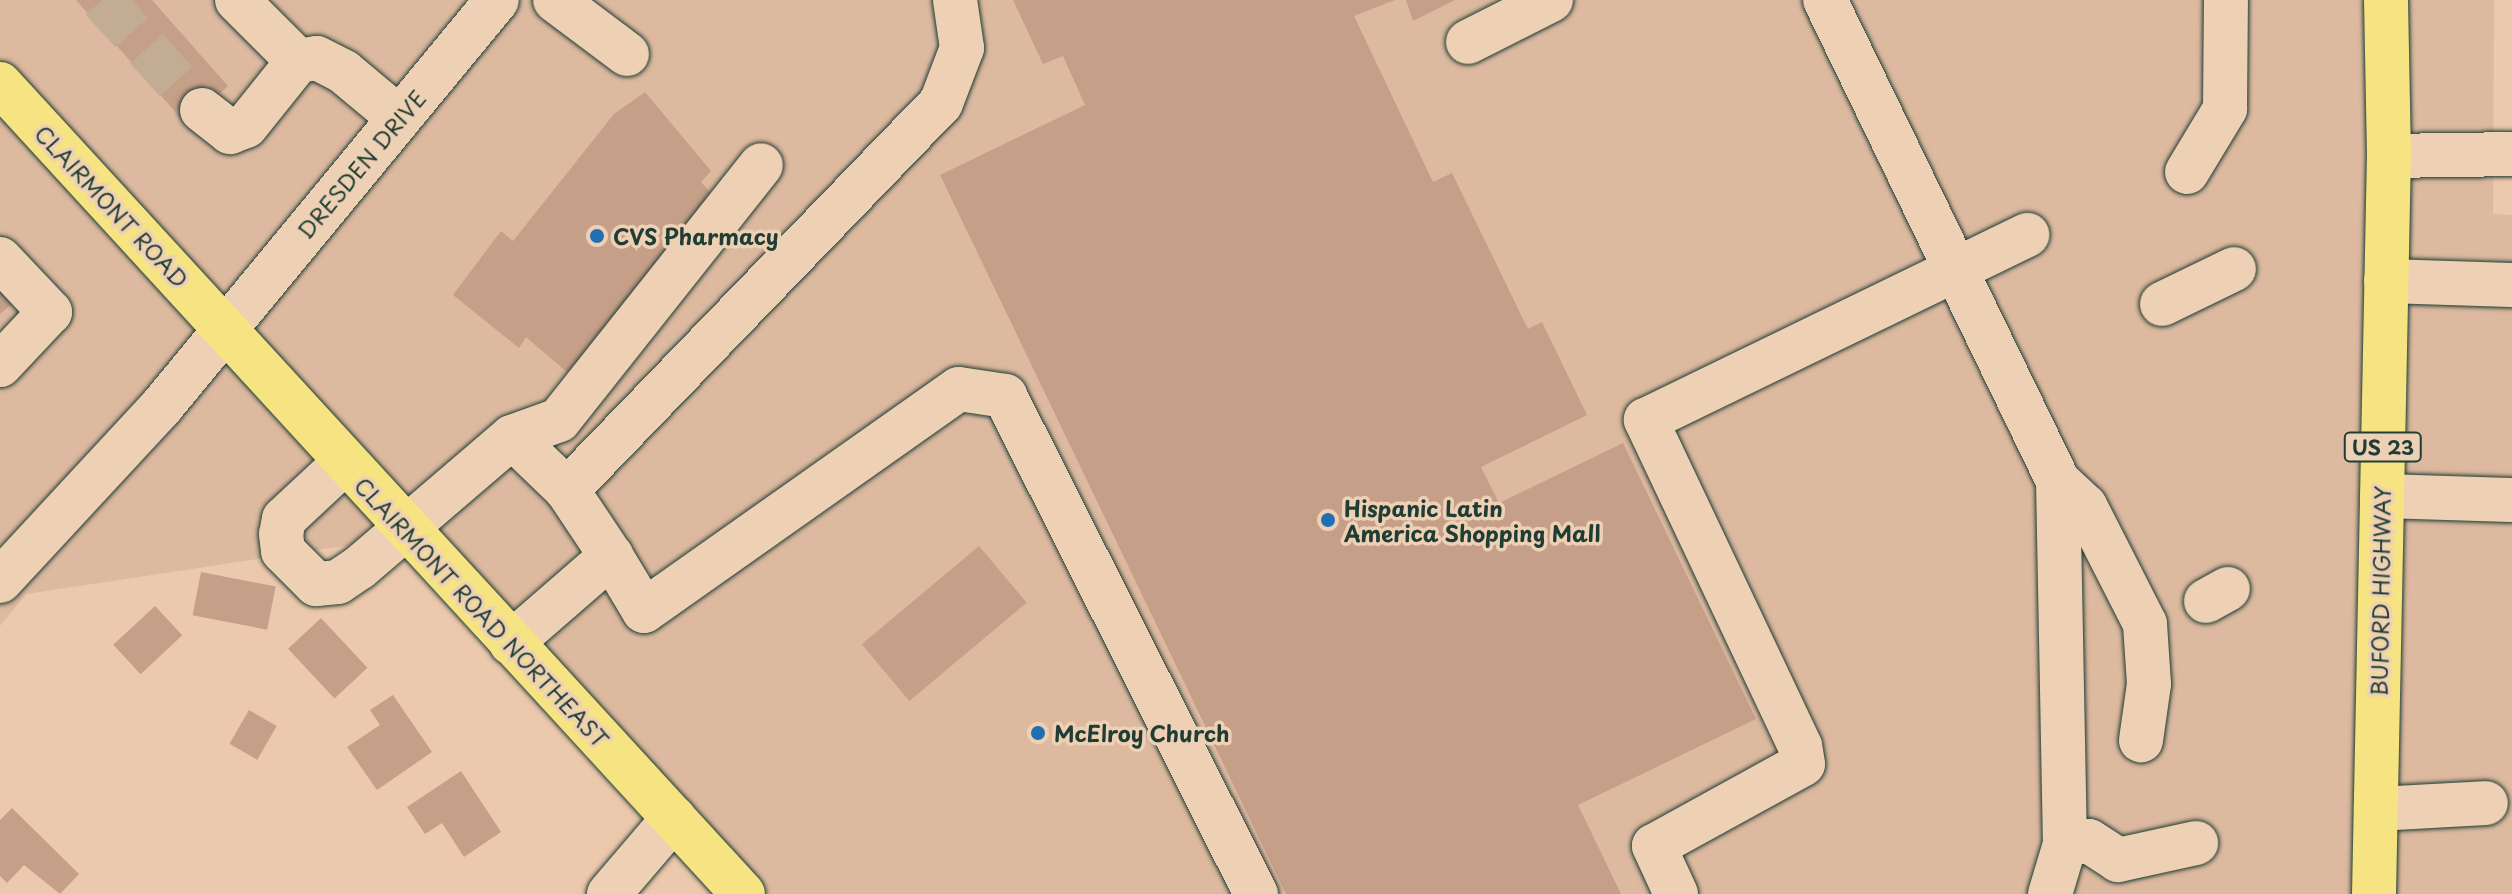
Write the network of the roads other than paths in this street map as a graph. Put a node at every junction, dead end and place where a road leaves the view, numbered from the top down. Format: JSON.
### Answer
{"nodes":[{"id":1,"x":237,"y":0,"type":"edge"},
{"id":2,"x":497,"y":0,"type":"edge"},
{"id":3,"x":555,"y":0,"type":"edge"},
{"id":4,"x":955,"y":0,"type":"edge"},
{"id":5,"x":1551,"y":0,"type":"edge"},
{"id":6,"x":1825,"y":0,"type":"edge"},
{"id":7,"x":2226,"y":0,"type":"edge"},
{"id":8,"x":2386,"y":0,"type":"edge"},
{"id":9,"x":1468,"y":42,"type":"dead end"},
{"id":10,"x":627,"y":54,"type":"dead end"},
{"id":11,"x":298,"y":61,"type":"junction"},
{"id":12,"x":0,"y":84,"type":"edge"},
{"id":13,"x":202,"y":110,"type":"tunnel mouth"},
{"id":14,"x":399,"y":118,"type":"junction"},
{"id":15,"x":2512,"y":154,"type":"edge"},
{"id":16,"x":2389,"y":156,"type":"junction"},
{"id":17,"x":761,"y":165,"type":"dead end"},
{"id":18,"x":2187,"y":172,"type":"dead end"},
{"id":19,"x":2027,"y":235,"type":"dead end"},
{"id":20,"x":0,"y":259,"type":"edge"},
{"id":21,"x":2234,"y":269,"type":"dead end"},
{"id":22,"x":1956,"y":270,"type":"junction"},
{"id":23,"x":2386,"y":281,"type":"junction"},
{"id":24,"x":2512,"y":285,"type":"edge"},
{"id":25,"x":2162,"y":304,"type":"dead end"},
{"id":26,"x":224,"y":327,"type":"junction"},
{"id":27,"x":0,"y":365,"type":"edge"},
{"id":28,"x":512,"y":437,"type":"junction"},
{"id":29,"x":344,"y":463,"type":"junction"},
{"id":30,"x":2058,"y":481,"type":"junction"},
{"id":31,"x":567,"y":490,"type":"junction"},
{"id":32,"x":2382,"y":496,"type":"junction"},
{"id":33,"x":2512,"y":500,"type":"edge"},
{"id":34,"x":407,"y":532,"type":"junction"},
{"id":35,"x":611,"y":556,"type":"junction"},
{"id":36,"x":4,"y":569,"type":"edge"},
{"id":37,"x":511,"y":643,"type":"junction"},
{"id":38,"x":2141,"y":740,"type":"dead end"},
{"id":39,"x":2486,"y":803,"type":"dead end"},
{"id":40,"x":2376,"y":809,"type":"junction"},
{"id":41,"x":674,"y":818,"type":"junction"},
{"id":42,"x":2196,"y":843,"type":"dead end"},
{"id":43,"x":2065,"y":844,"type":"junction"},
{"id":44,"x":609,"y":894,"type":"edge"},
{"id":45,"x":743,"y":894,"type":"edge"},
{"id":46,"x":1256,"y":894,"type":"edge"},
{"id":47,"x":1676,"y":894,"type":"edge"},
{"id":48,"x":2050,"y":894,"type":"edge"},
{"id":49,"x":2374,"y":894,"type":"edge"}],
"edges":[{"from":1,"to":11,"type":"street"},
{"from":2,"to":14,"type":"street","name":"DRESDEN DRIVE"},
{"from":3,"to":10,"type":"street"},
{"from":4,"to":31,"type":"street"},
{"from":5,"to":9,"type":"street"},
{"from":6,"to":22,"type":"street"},
{"from":7,"to":18,"type":"street"},
{"from":8,"to":16,"type":"main road","name":"BUFORD HIGHWAY","number":"US 23"},
{"from":11,"to":13,"type":"street"},
{"from":11,"to":14,"type":"street"},
{"from":12,"to":26,"type":"main road","name":"CLAIRMONT ROAD"},
{"from":14,"to":26,"type":"street","name":"DRESDEN DRIVE"},
{"from":15,"to":16,"type":"street"},
{"from":16,"to":23,"type":"main road","name":"BUFORD HIGHWAY","number":"US 23"},
{"from":17,"to":28,"type":"street"},
{"from":19,"to":22,"type":"street"},
{"from":20,"to":27,"type":"street"},
{"from":21,"to":25,"type":"street"},
{"from":22,"to":30,"type":"street"},
{"from":22,"to":47,"type":"street"},
{"from":23,"to":24,"type":"street"},
{"from":23,"to":32,"type":"main road","name":"BUFORD HIGHWAY","number":"US 23"},
{"from":26,"to":29,"type":"main road","name":"CLAIRMONT ROAD NORTHEAST"},
{"from":26,"to":36,"type":"street","name":"DRESDEN DRIVE"},
{"from":28,"to":31,"type":"street"},
{"from":28,"to":34,"type":"street"},
{"from":29,"to":34,"type":"main road","name":"CLAIRMONT ROAD NORTHEAST"},
{"from":29,"to":34,"type":"street"},
{"from":30,"to":38,"type":"street"},
{"from":30,"to":43,"type":"street"},
{"from":31,"to":35,"type":"street"},
{"from":32,"to":33,"type":"street"},
{"from":32,"to":40,"type":"main road","name":"BUFORD HIGHWAY","number":"US 23"},
{"from":34,"to":37,"type":"main road","name":"CLAIRMONT ROAD NORTHEAST"},
{"from":35,"to":37,"type":"street"},
{"from":35,"to":46,"type":"street"},
{"from":37,"to":41,"type":"main road","name":"CLAIRMONT ROAD NORTHEAST"},
{"from":39,"to":40,"type":"street"},
{"from":40,"to":49,"type":"main road","name":"BUFORD HIGHWAY","number":"US 23"},
{"from":41,"to":44,"type":"street"},
{"from":41,"to":45,"type":"main road","name":"CLAIRMONT ROAD NORTHEAST"},
{"from":42,"to":43,"type":"street"},
{"from":43,"to":48,"type":"street"}]}
